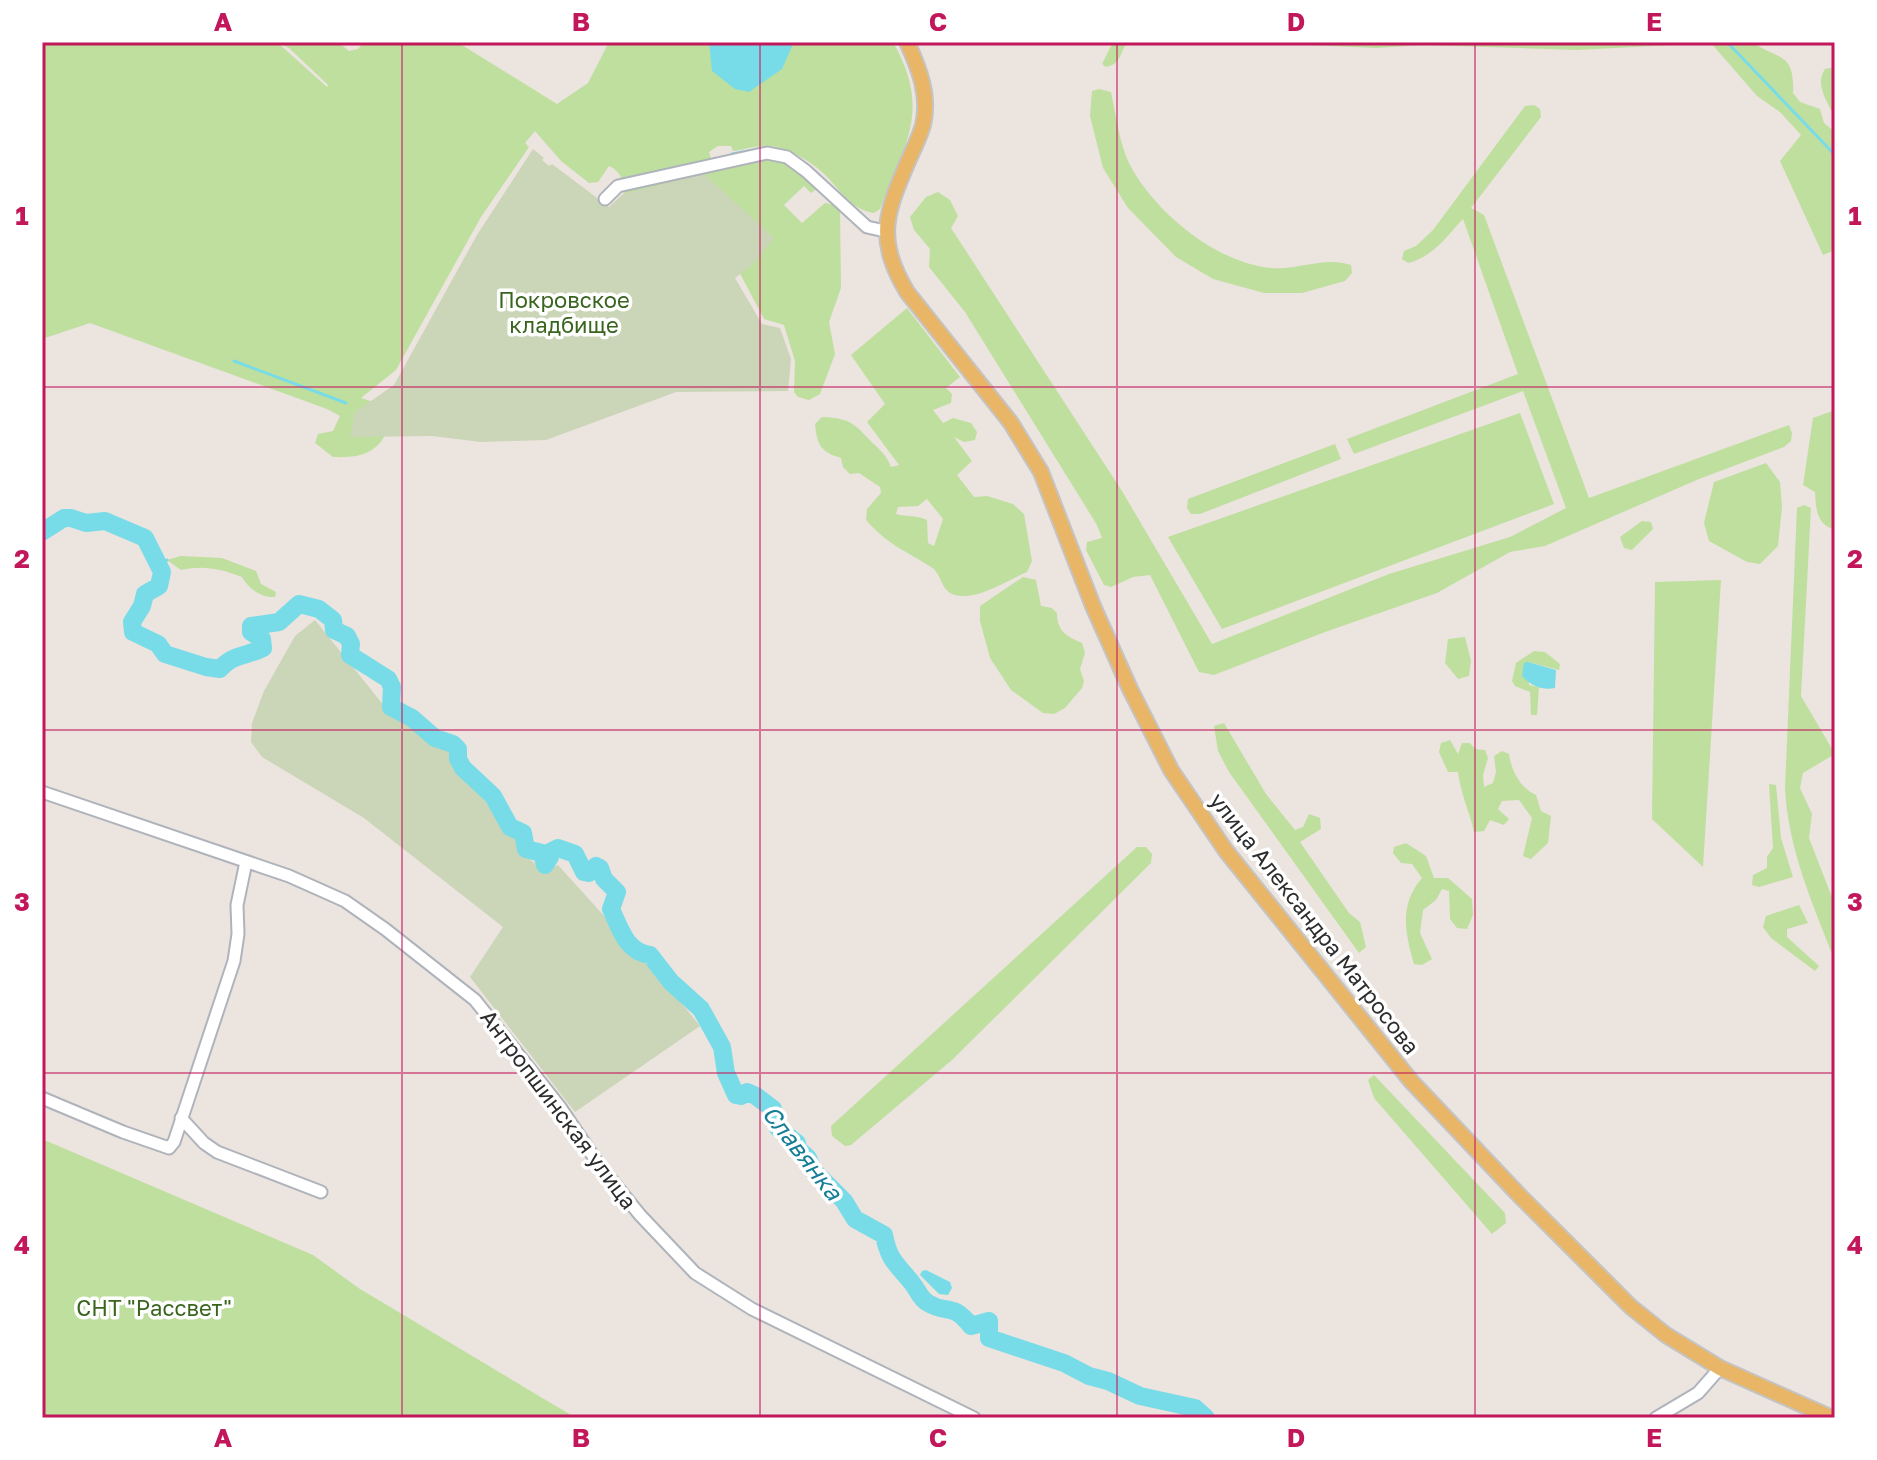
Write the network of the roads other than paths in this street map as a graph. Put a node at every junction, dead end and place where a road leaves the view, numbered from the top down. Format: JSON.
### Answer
{"nodes":[{"id":1,"x":907,"y":42,"type":"edge"},
{"id":2,"x":605,"y":199,"type":"dead end"},
{"id":3,"x":885,"y":231,"type":"junction"},
{"id":4,"x":42,"y":792,"type":"edge"},
{"id":5,"x":246,"y":862,"type":"junction"},
{"id":6,"x":42,"y":1098,"type":"edge"},
{"id":7,"x":181,"y":1118,"type":"junction"},
{"id":8,"x":321,"y":1192,"type":"dead end"},
{"id":9,"x":1720,"y":1368,"type":"junction"},
{"id":10,"x":974,"y":1418,"type":"edge"},
{"id":11,"x":1656,"y":1418,"type":"edge"},
{"id":12,"x":1832,"y":1418,"type":"edge"}],
"edges":[{"from":1,"to":3,"type":"main road"},
{"from":2,"to":3,"type":"street"},
{"from":3,"to":9,"type":"main road","name":"улица Александра Матросова"},
{"from":4,"to":5,"type":"street","name":"Антропшинская улица"},
{"from":5,"to":7,"type":"street"},
{"from":5,"to":10,"type":"street","name":"Антропшинская улица"},
{"from":6,"to":7,"type":"street"},
{"from":7,"to":8,"type":"street"},
{"from":9,"to":11,"type":"street"},
{"from":9,"to":12,"type":"main road","name":"улица Александра Матросова"}]}
